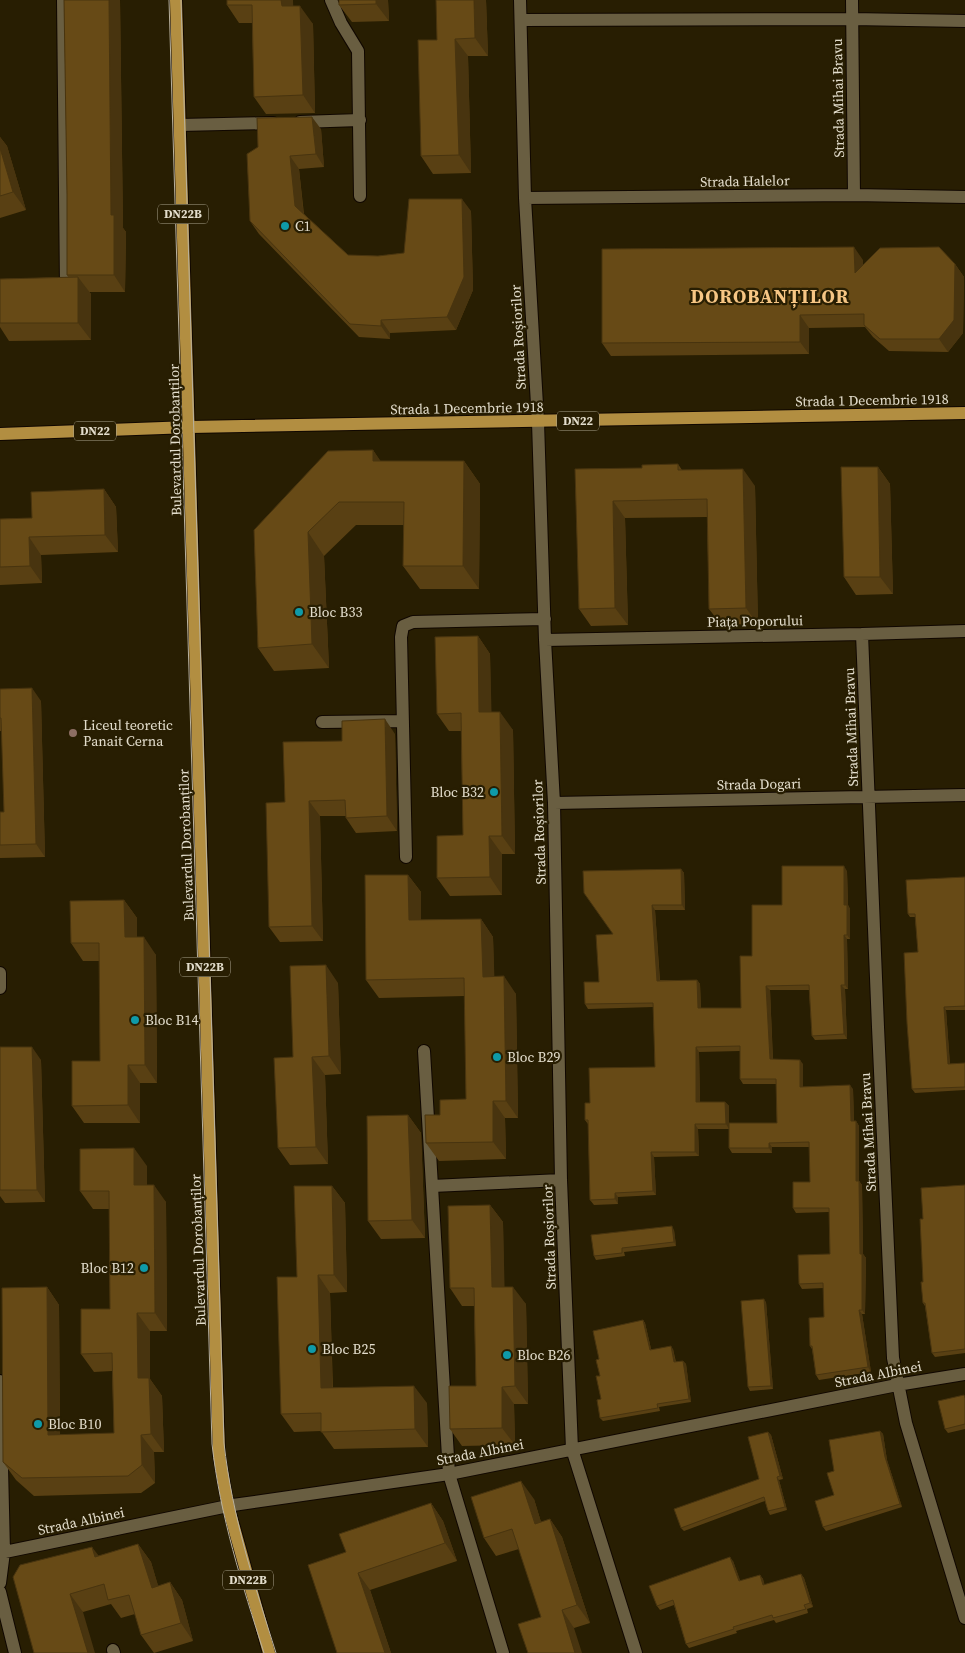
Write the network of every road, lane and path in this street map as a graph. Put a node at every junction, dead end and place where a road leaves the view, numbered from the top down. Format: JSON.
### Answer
{"nodes":[{"id":1,"x":63,"y":0,"type":"edge"},
{"id":2,"x":176,"y":0,"type":"edge"},
{"id":3,"x":330,"y":0,"type":"edge"},
{"id":4,"x":520,"y":0,"type":"edge"},
{"id":5,"x":852,"y":0,"type":"edge"},
{"id":6,"x":852,"y":19,"type":"junction"},
{"id":7,"x":520,"y":20,"type":"junction"},
{"id":8,"x":965,"y":21,"type":"edge"},
{"id":9,"x":360,"y":120,"type":"junction"},
{"id":10,"x":180,"y":125,"type":"junction"},
{"id":11,"x":854,"y":195,"type":"junction"},
{"id":12,"x":360,"y":196,"type":"dead end"},
{"id":13,"x":965,"y":197,"type":"edge"},
{"id":14,"x":525,"y":198,"type":"junction"},
{"id":15,"x":47,"y":288,"type":"edge"},
{"id":16,"x":965,"y":412,"type":"edge"},
{"id":17,"x":538,"y":422,"type":"junction"},
{"id":18,"x":190,"y":427,"type":"junction"},
{"id":19,"x":0,"y":434,"type":"edge"},
{"id":20,"x":545,"y":620,"type":"junction"},
{"id":21,"x":965,"y":630,"type":"edge"},
{"id":22,"x":862,"y":634,"type":"junction"},
{"id":23,"x":545,"y":640,"type":"junction"},
{"id":24,"x":403,"y":721,"type":"junction"},
{"id":25,"x":322,"y":722,"type":"dead end"},
{"id":26,"x":965,"y":795,"type":"edge"},
{"id":27,"x":869,"y":797,"type":"junction"},
{"id":28,"x":554,"y":803,"type":"junction"},
{"id":29,"x":406,"y":857,"type":"dead end"},
{"id":30,"x":0,"y":973,"type":"edge"},
{"id":31,"x":0,"y":988,"type":"edge"},
{"id":32,"x":424,"y":1051,"type":"dead end"},
{"id":33,"x":561,"y":1180,"type":"junction"},
{"id":34,"x":432,"y":1186,"type":"junction"},
{"id":35,"x":965,"y":1374,"type":"edge"},
{"id":36,"x":0,"y":1381,"type":"edge"},
{"id":37,"x":897,"y":1385,"type":"junction"},
{"id":38,"x":572,"y":1449,"type":"junction"},
{"id":39,"x":449,"y":1474,"type":"junction"},
{"id":40,"x":228,"y":1506,"type":"junction"},
{"id":41,"x":2,"y":1553,"type":"edge"},
{"id":42,"x":0,"y":1583,"type":"edge"},
{"id":43,"x":0,"y":1592,"type":"edge"},
{"id":44,"x":965,"y":1618,"type":"edge"},
{"id":45,"x":15,"y":1653,"type":"edge"},
{"id":46,"x":268,"y":1653,"type":"edge"},
{"id":47,"x":503,"y":1653,"type":"edge"},
{"id":48,"x":636,"y":1653,"type":"edge"}],
"edges":[{"from":1,"to":15,"type":"street"},
{"from":2,"to":10,"type":"main road","name":"Bulevardul Dorobanților","number":"DN22B"},
{"from":3,"to":9,"type":"street"},
{"from":4,"to":7,"type":"street","name":"Strada Roșiorilor"},
{"from":5,"to":6,"type":"street","name":"Strada Mihai Bravu"},
{"from":6,"to":7,"type":"street"},
{"from":6,"to":8,"type":"street"},
{"from":6,"to":11,"type":"street","name":"Strada Mihai Bravu"},
{"from":7,"to":14,"type":"street","name":"Strada Roșiorilor"},
{"from":9,"to":10,"type":"street"},
{"from":9,"to":12,"type":"street"},
{"from":10,"to":18,"type":"main road","name":"Bulevardul Dorobanților","number":"DN22B"},
{"from":11,"to":13,"type":"street","name":"Strada Halelor"},
{"from":11,"to":14,"type":"street","name":"Strada Halelor"},
{"from":14,"to":17,"type":"street","name":"Strada Roșiorilor"},
{"from":16,"to":17,"type":"main road","name":"Strada 1 Decembrie 1918","number":"DN22"},
{"from":17,"to":18,"type":"main road","name":"Strada 1 Decembrie 1918","number":"DN22"},
{"from":17,"to":20,"type":"street","name":"Strada Roșiorilor"},
{"from":18,"to":19,"type":"main road","name":"Strada 1 Decembrie 1918","number":"DN22"},
{"from":18,"to":40,"type":"main road","name":"Bulevardul Dorobanților","number":"DN22B"},
{"from":20,"to":23,"type":"street","name":"Strada Roșiorilor"},
{"from":20,"to":24,"type":"street"},
{"from":21,"to":22,"type":"street","name":"Piața Poporului"},
{"from":22,"to":23,"type":"street","name":"Piața Poporului"},
{"from":22,"to":27,"type":"street","name":"Strada Mihai Bravu"},
{"from":23,"to":28,"type":"street","name":"Strada Roșiorilor"},
{"from":24,"to":25,"type":"street"},
{"from":24,"to":29,"type":"street"},
{"from":26,"to":27,"type":"street","name":"Strada Dogari"},
{"from":27,"to":28,"type":"street","name":"Strada Dogari"},
{"from":27,"to":37,"type":"street","name":"Strada Mihai Bravu"},
{"from":28,"to":33,"type":"street","name":"Strada Roșiorilor"},
{"from":30,"to":31,"type":"street"},
{"from":32,"to":34,"type":"street"},
{"from":33,"to":34,"type":"street"},
{"from":33,"to":38,"type":"street","name":"Strada Roșiorilor"},
{"from":34,"to":39,"type":"street"},
{"from":35,"to":37,"type":"street","name":"Strada Albinei"},
{"from":36,"to":41,"type":"street"},
{"from":37,"to":38,"type":"street","name":"Strada Albinei"},
{"from":37,"to":44,"type":"street","name":"Strada Mihai Bravu"},
{"from":38,"to":39,"type":"street","name":"Strada Albinei"},
{"from":38,"to":48,"type":"street","name":"Strada Roșiorilor"},
{"from":39,"to":40,"type":"street","name":"Strada Albinei"},
{"from":39,"to":47,"type":"street"},
{"from":40,"to":41,"type":"street","name":"Strada Albinei"},
{"from":40,"to":46,"type":"main road","name":"Bulevardul Dorobanților","number":"DN22B"},
{"from":41,"to":42,"type":"street"},
{"from":43,"to":45,"type":"street"}]}
